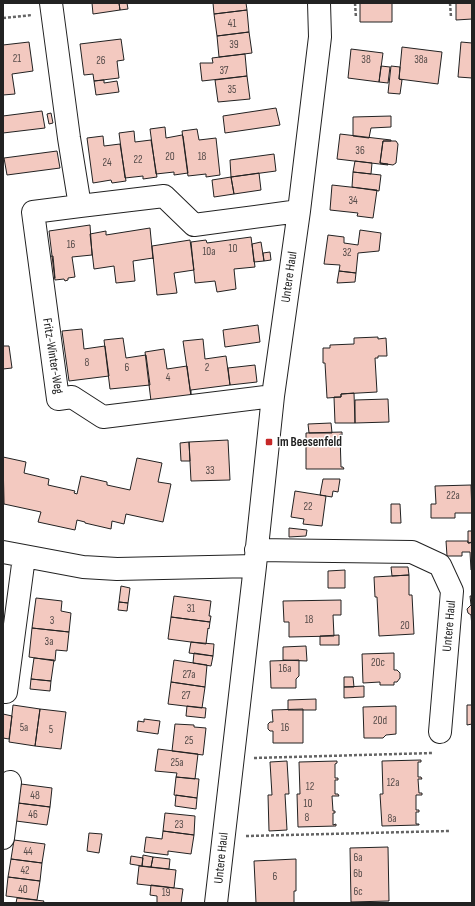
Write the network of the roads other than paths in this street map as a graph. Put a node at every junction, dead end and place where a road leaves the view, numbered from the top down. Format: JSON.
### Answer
{"nodes":[{"id":1,"x":319,"y":3,"type":"edge"},
{"id":2,"x":52,"y":8,"type":"edge"},
{"id":3,"x":80,"y":206,"type":"junction"},
{"id":4,"x":299,"y":211,"type":"junction"},
{"id":5,"x":273,"y":396,"type":"junction"},
{"id":6,"x":3,"y":552,"type":"edge"},
{"id":7,"x":24,"y":557,"type":"junction"},
{"id":8,"x":256,"y":558,"type":"junction"},
{"id":9,"x":6,"y":692,"type":"dead end"},
{"id":10,"x":440,"y":732,"type":"dead end"},
{"id":11,"x":10,"y":782,"type":"dead end"},
{"id":12,"x":3,"y":838,"type":"edge"},
{"id":13,"x":216,"y":903,"type":"edge"}],
"edges":[{"from":1,"to":4,"type":"street","name":"Untere Haul"},
{"from":2,"to":3,"type":"street"},
{"from":3,"to":4,"type":"street","name":"Fritz-Winter-Weg"},
{"from":3,"to":5,"type":"street","name":"Fritz-Winter-Weg"},
{"from":4,"to":5,"type":"street","name":"Untere Haul"},
{"from":5,"to":8,"type":"street","name":"Untere Haul"},
{"from":6,"to":7,"type":"street"},
{"from":7,"to":8,"type":"street"},
{"from":7,"to":9,"type":"street"},
{"from":8,"to":10,"type":"street","name":"Untere Haul"},
{"from":8,"to":13,"type":"street","name":"Untere Haul"},
{"from":11,"to":12,"type":"street"}]}
